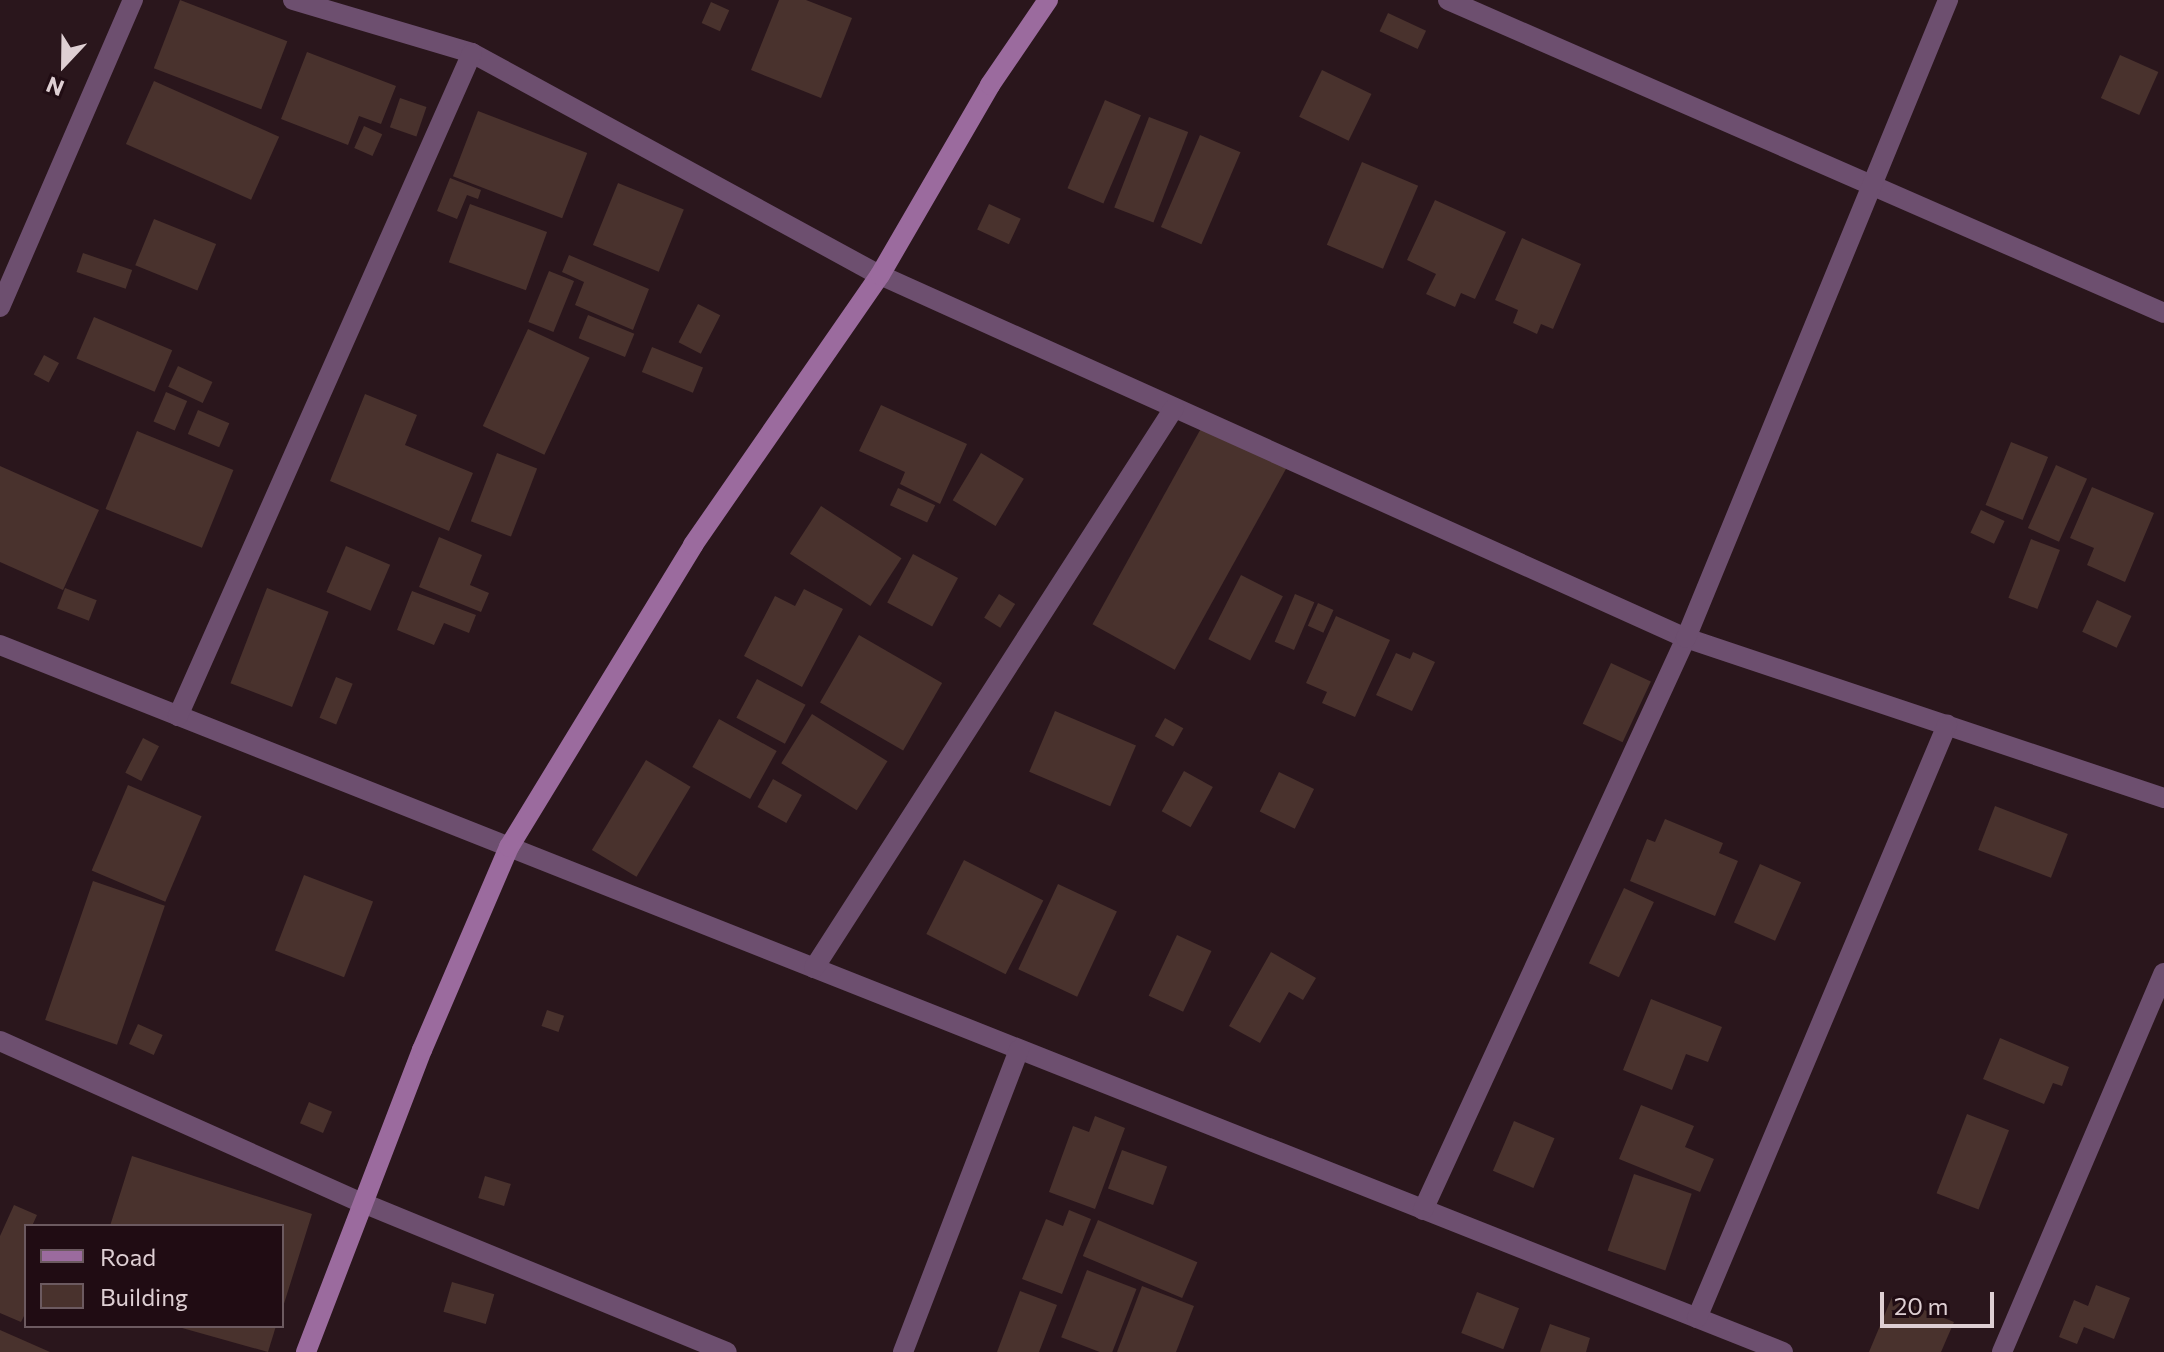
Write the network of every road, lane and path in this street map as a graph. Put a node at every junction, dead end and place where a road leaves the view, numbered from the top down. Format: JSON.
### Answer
{"nodes":[{"id":1,"x":133,"y":0,"type":"edge"},
{"id":2,"x":293,"y":0,"type":"edge"},
{"id":3,"x":1048,"y":0,"type":"edge"},
{"id":4,"x":1448,"y":0,"type":"edge"},
{"id":5,"x":1948,"y":0,"type":"edge"},
{"id":6,"x":472,"y":53,"type":"junction"},
{"id":7,"x":1872,"y":184,"type":"junction"},
{"id":8,"x":880,"y":275,"type":"junction"},
{"id":9,"x":0,"y":307,"type":"edge"},
{"id":10,"x":2164,"y":313,"type":"edge"},
{"id":11,"x":1174,"y":408,"type":"junction"},
{"id":12,"x":1686,"y":638,"type":"junction"},
{"id":13,"x":0,"y":645,"type":"edge"},
{"id":14,"x":178,"y":716,"type":"junction"},
{"id":15,"x":1947,"y":725,"type":"junction"},
{"id":16,"x":2164,"y":798,"type":"edge"},
{"id":17,"x":509,"y":847,"type":"junction"},
{"id":18,"x":814,"y":968,"type":"junction"},
{"id":19,"x":2164,"y":973,"type":"edge"},
{"id":20,"x":0,"y":1041,"type":"edge"},
{"id":21,"x":1019,"y":1050,"type":"junction"},
{"id":22,"x":363,"y":1203,"type":"junction"},
{"id":23,"x":1423,"y":1210,"type":"junction"},
{"id":24,"x":1697,"y":1318,"type":"junction"},
{"id":25,"x":306,"y":1352,"type":"edge"},
{"id":26,"x":727,"y":1352,"type":"edge"},
{"id":27,"x":903,"y":1352,"type":"edge"},
{"id":28,"x":1783,"y":1352,"type":"edge"},
{"id":29,"x":2002,"y":1352,"type":"edge"}],
"edges":[{"from":1,"to":9,"type":"street"},
{"from":2,"to":6,"type":"street"},
{"from":3,"to":8,"type":"street"},
{"from":4,"to":7,"type":"street"},
{"from":5,"to":7,"type":"street"},
{"from":6,"to":8,"type":"street"},
{"from":6,"to":14,"type":"street"},
{"from":7,"to":10,"type":"street"},
{"from":7,"to":12,"type":"street"},
{"from":8,"to":11,"type":"street"},
{"from":8,"to":17,"type":"street"},
{"from":11,"to":12,"type":"street"},
{"from":11,"to":18,"type":"street"},
{"from":12,"to":15,"type":"street"},
{"from":12,"to":23,"type":"street"},
{"from":13,"to":14,"type":"street"},
{"from":14,"to":17,"type":"street"},
{"from":15,"to":16,"type":"street"},
{"from":15,"to":24,"type":"street"},
{"from":17,"to":18,"type":"street"},
{"from":17,"to":22,"type":"street"},
{"from":18,"to":21,"type":"street"},
{"from":19,"to":29,"type":"street"},
{"from":20,"to":22,"type":"street"},
{"from":21,"to":23,"type":"street"},
{"from":21,"to":27,"type":"street"},
{"from":22,"to":25,"type":"street"},
{"from":22,"to":26,"type":"street"},
{"from":23,"to":24,"type":"street"},
{"from":24,"to":28,"type":"street"}]}
